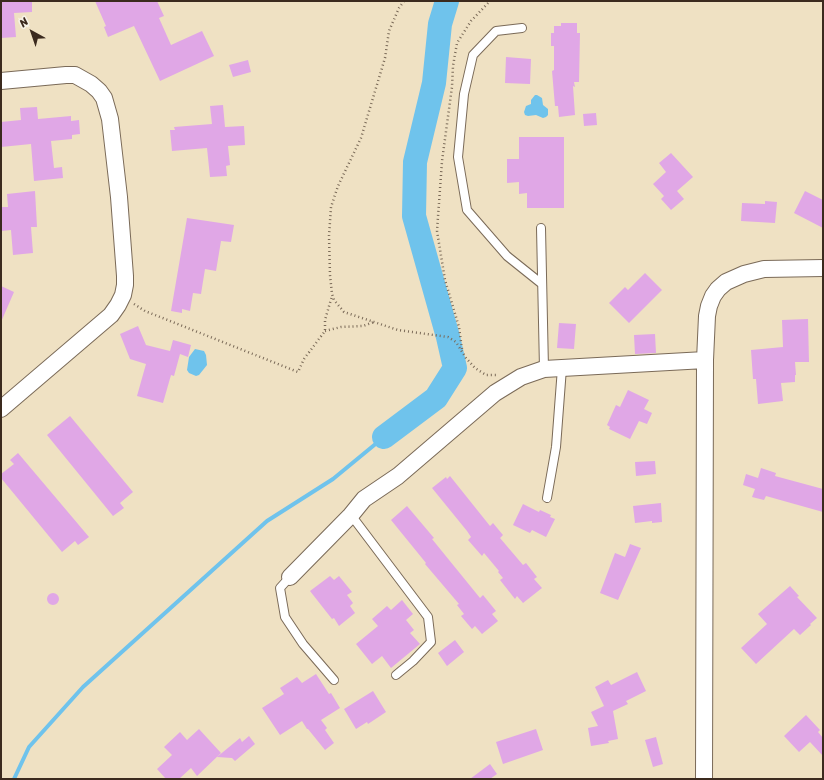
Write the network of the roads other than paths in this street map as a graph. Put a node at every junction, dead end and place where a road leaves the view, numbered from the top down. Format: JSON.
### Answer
{"nodes":[{"id":1,"x":522,"y":28,"type":"dead end"},
{"id":2,"x":1,"y":81,"type":"edge"},
{"id":3,"x":541,"y":228,"type":"dead end"},
{"id":4,"x":823,"y":268,"type":"edge"},
{"id":5,"x":542,"y":284,"type":"junction"},
{"id":6,"x":705,"y":360,"type":"junction"},
{"id":7,"x":544,"y":368,"type":"junction"},
{"id":8,"x":562,"y":368,"type":"junction"},
{"id":9,"x":1,"y":408,"type":"edge"},
{"id":10,"x":547,"y":498,"type":"dead end"},
{"id":11,"x":351,"y":515,"type":"junction"},
{"id":12,"x":290,"y":576,"type":"joint"},
{"id":13,"x":402,"y":670,"type":"dead end"},
{"id":14,"x":334,"y":680,"type":"dead end"},
{"id":15,"x":704,"y":779,"type":"edge"}],
"edges":[{"from":1,"to":5,"type":"lane"},
{"from":2,"to":9,"type":"street"},
{"from":3,"to":5,"type":"lane"},
{"from":4,"to":6,"type":"street"},
{"from":5,"to":7,"type":"lane"},
{"from":6,"to":8,"type":"street"},
{"from":6,"to":15,"type":"street"},
{"from":7,"to":8,"type":"street"},
{"from":7,"to":11,"type":"street"},
{"from":8,"to":10,"type":"lane"},
{"from":11,"to":12,"type":"street"},
{"from":11,"to":13,"type":"lane"},
{"from":12,"to":14,"type":"lane"}]}
